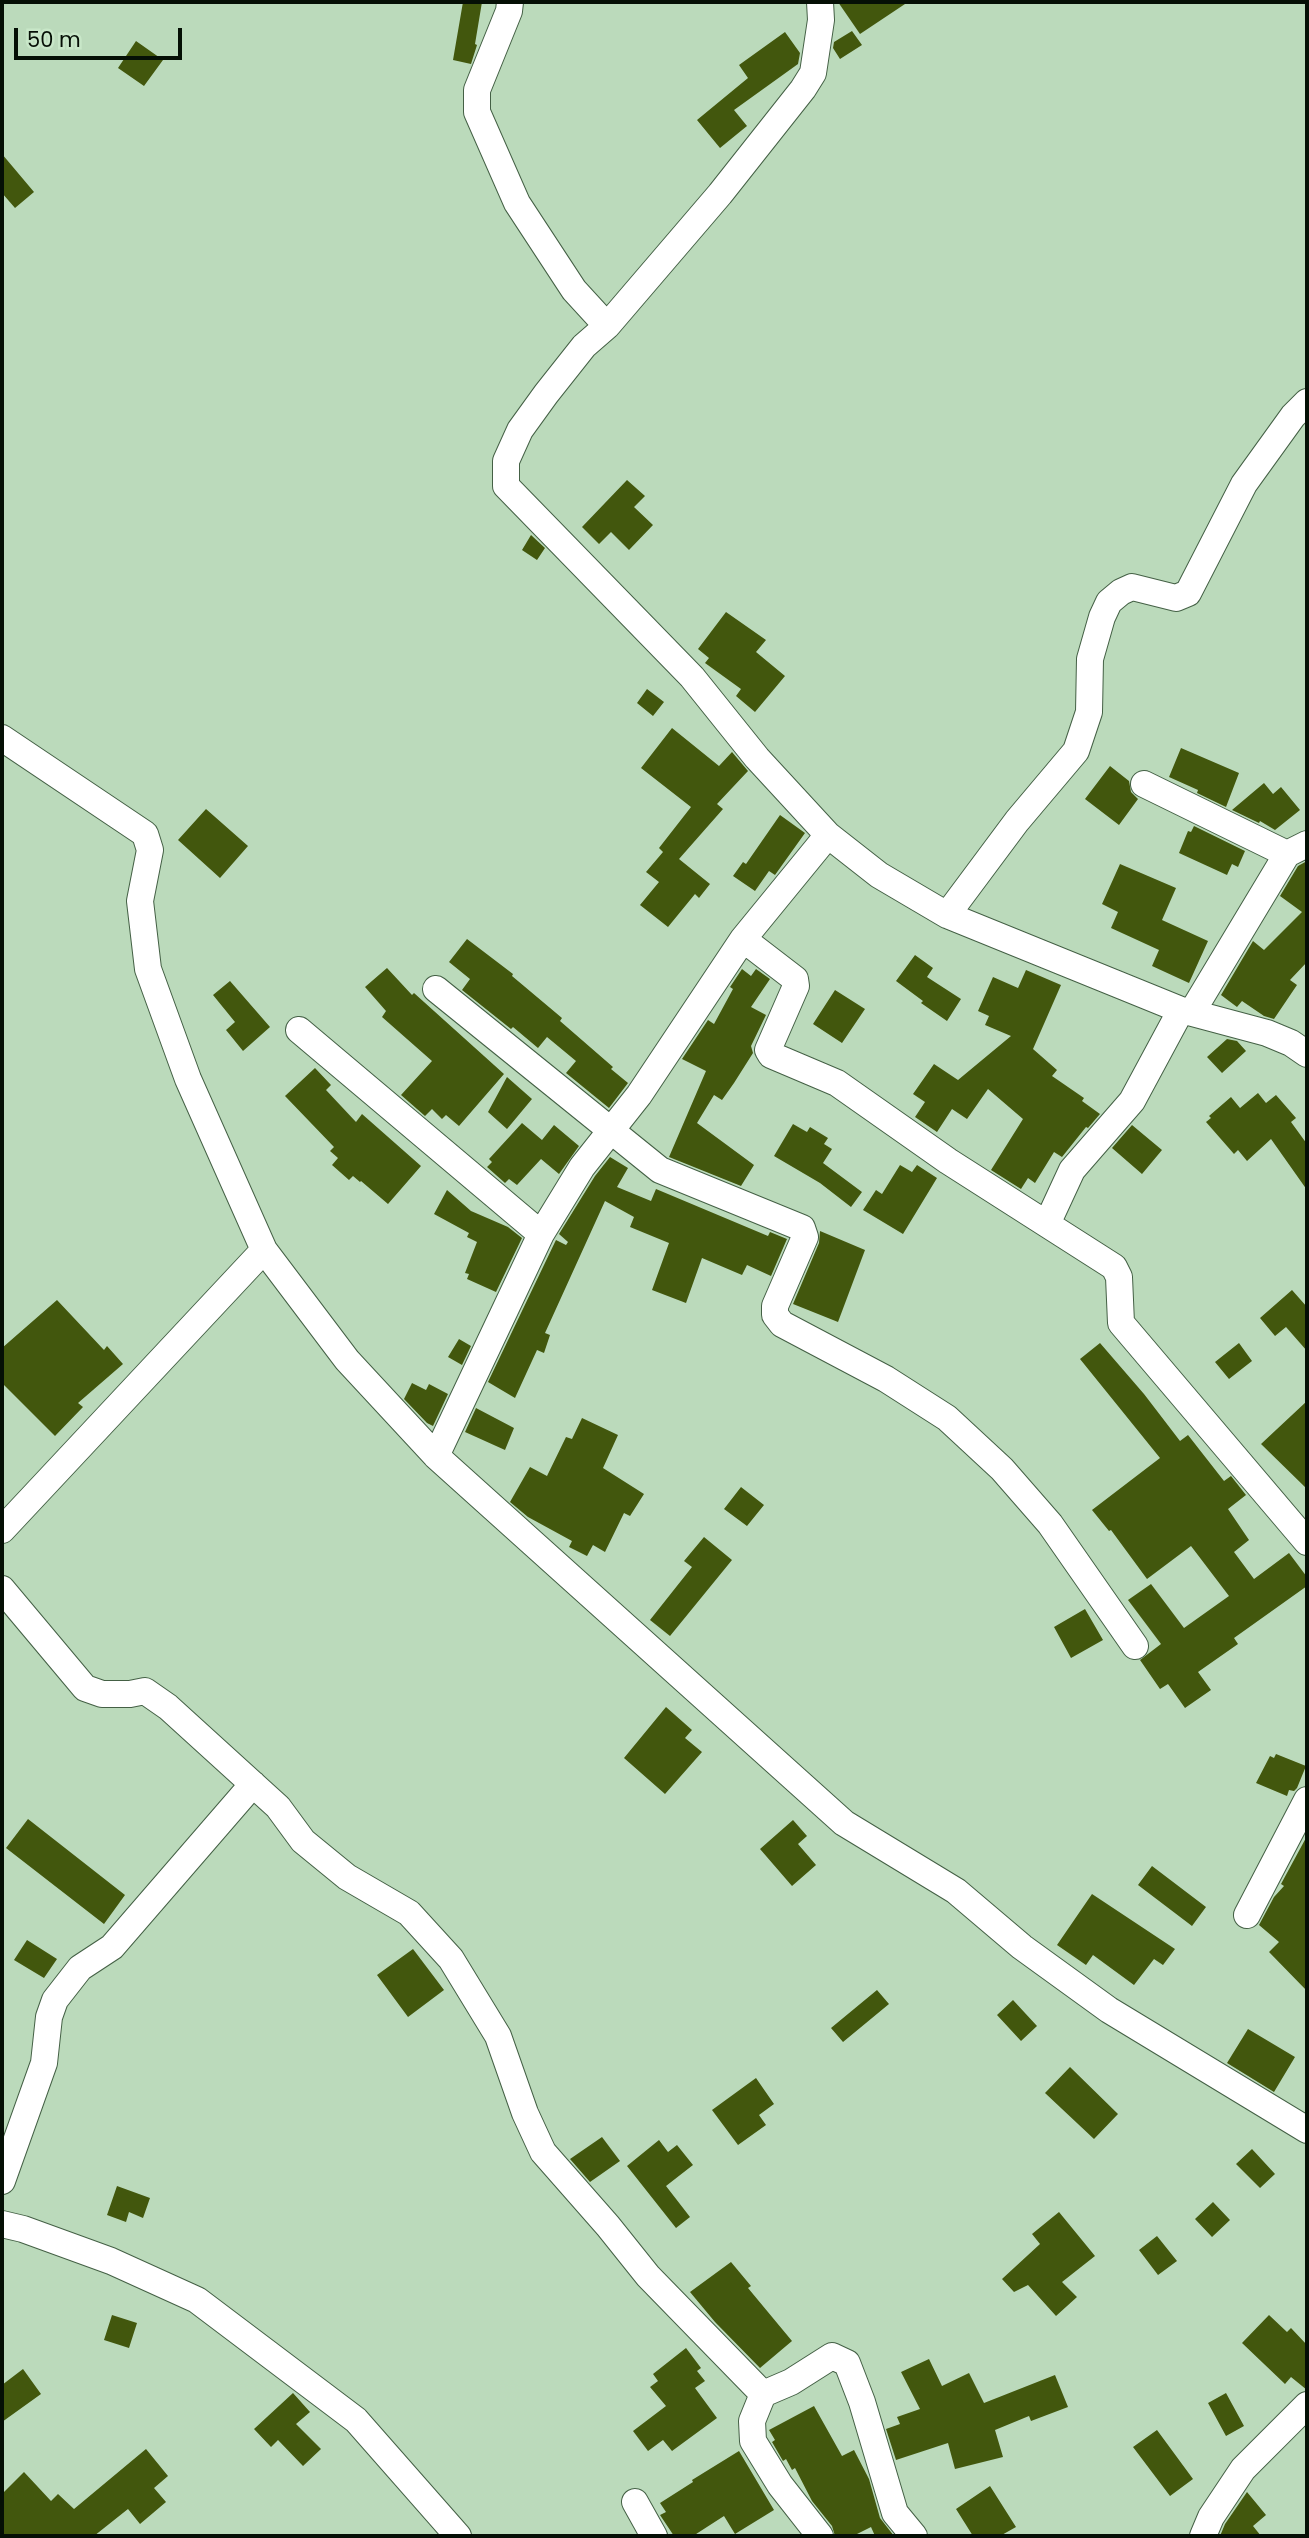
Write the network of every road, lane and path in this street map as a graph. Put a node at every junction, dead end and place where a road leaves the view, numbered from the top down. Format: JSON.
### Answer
{"nodes":[{"id":1,"x":510,"y":2,"type":"edge"},
{"id":2,"x":820,"y":2,"type":"edge"},
{"id":3,"x":607,"y":326,"type":"junction"},
{"id":4,"x":1307,"y":402,"type":"edge"},
{"id":5,"x":2,"y":737,"type":"edge"},
{"id":6,"x":1144,"y":784,"type":"dead end"},
{"id":7,"x":828,"y":835,"type":"junction"},
{"id":8,"x":1297,"y":849,"type":"edge"},
{"id":9,"x":947,"y":915,"type":"junction"},
{"id":10,"x":743,"y":939,"type":"junction"},
{"id":11,"x":436,"y":989,"type":"dead end"},
{"id":12,"x":1186,"y":1011,"type":"junction"},
{"id":13,"x":299,"y":1030,"type":"dead end"},
{"id":14,"x":1307,"y":1054,"type":"edge"},
{"id":15,"x":611,"y":1130,"type":"junction"},
{"id":16,"x":1047,"y":1224,"type":"junction"},
{"id":17,"x":541,"y":1234,"type":"junction"},
{"id":18,"x":264,"y":1250,"type":"junction"},
{"id":19,"x":436,"y":1456,"type":"junction"},
{"id":20,"x":2,"y":1530,"type":"edge"},
{"id":21,"x":1307,"y":1542,"type":"edge"},
{"id":22,"x":2,"y":1589,"type":"edge"},
{"id":23,"x":1135,"y":1646,"type":"dead end"},
{"id":24,"x":253,"y":1784,"type":"junction"},
{"id":25,"x":1307,"y":1800,"type":"edge"},
{"id":26,"x":1247,"y":1915,"type":"dead end"},
{"id":27,"x":1307,"y":2130,"type":"edge"},
{"id":28,"x":2,"y":2181,"type":"edge"},
{"id":29,"x":2,"y":2224,"type":"edge"},
{"id":30,"x":763,"y":2394,"type":"junction"},
{"id":31,"x":1307,"y":2405,"type":"edge"},
{"id":32,"x":635,"y":2502,"type":"dead end"},
{"id":33,"x":458,"y":2536,"type":"edge"},
{"id":34,"x":654,"y":2536,"type":"edge"},
{"id":35,"x":820,"y":2536,"type":"edge"},
{"id":36,"x":914,"y":2536,"type":"edge"},
{"id":37,"x":1203,"y":2536,"type":"edge"}],
"edges":[{"from":1,"to":3,"type":"street"},
{"from":2,"to":3,"type":"street"},
{"from":3,"to":7,"type":"street"},
{"from":4,"to":9,"type":"street"},
{"from":5,"to":18,"type":"street"},
{"from":6,"to":8,"type":"street"},
{"from":7,"to":9,"type":"street"},
{"from":7,"to":10,"type":"street"},
{"from":8,"to":12,"type":"street"},
{"from":9,"to":12,"type":"street"},
{"from":10,"to":15,"type":"street"},
{"from":10,"to":16,"type":"street"},
{"from":11,"to":15,"type":"street"},
{"from":12,"to":14,"type":"street"},
{"from":12,"to":16,"type":"street"},
{"from":13,"to":17,"type":"street"},
{"from":15,"to":17,"type":"street"},
{"from":15,"to":23,"type":"street"},
{"from":16,"to":21,"type":"street"},
{"from":17,"to":19,"type":"street"},
{"from":18,"to":19,"type":"street"},
{"from":18,"to":20,"type":"street"},
{"from":19,"to":27,"type":"street"},
{"from":22,"to":24,"type":"street"},
{"from":24,"to":28,"type":"street"},
{"from":24,"to":30,"type":"street"},
{"from":25,"to":26,"type":"street"},
{"from":29,"to":33,"type":"street"},
{"from":30,"to":35,"type":"street"},
{"from":30,"to":36,"type":"street"},
{"from":31,"to":37,"type":"street"},
{"from":32,"to":34,"type":"street"}]}
